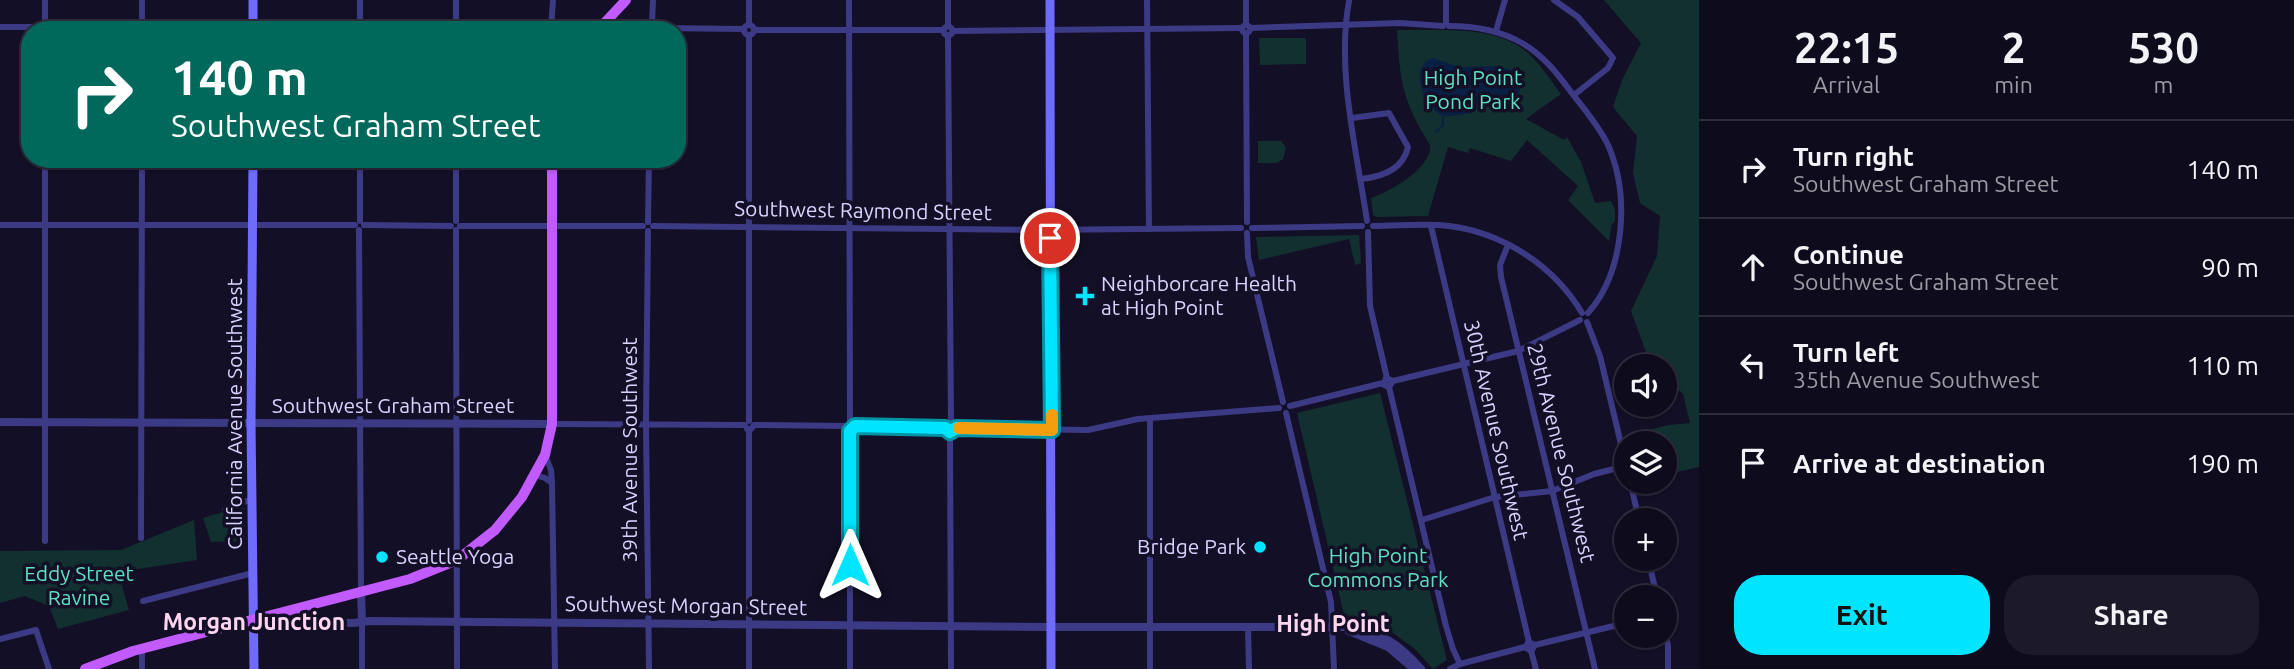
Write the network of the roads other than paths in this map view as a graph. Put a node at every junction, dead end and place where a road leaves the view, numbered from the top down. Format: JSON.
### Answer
{"nodes":[{"id":1,"x":46,"y":0,"type":"edge"},
{"id":2,"x":142,"y":0,"type":"edge"},
{"id":3,"x":253,"y":0,"type":"edge"},
{"id":4,"x":360,"y":0,"type":"edge"},
{"id":5,"x":456,"y":0,"type":"edge"},
{"id":6,"x":553,"y":0,"type":"edge"},
{"id":7,"x":625,"y":0,"type":"edge"},
{"id":8,"x":653,"y":0,"type":"edge"},
{"id":9,"x":750,"y":0,"type":"edge"},
{"id":10,"x":849,"y":0,"type":"edge"},
{"id":11,"x":948,"y":0,"type":"edge"},
{"id":12,"x":1050,"y":0,"type":"edge"},
{"id":13,"x":1147,"y":0,"type":"edge"},
{"id":14,"x":1246,"y":0,"type":"edge"},
{"id":15,"x":1446,"y":0,"type":"edge"},
{"id":16,"x":1505,"y":0,"type":"edge"},
{"id":17,"x":1554,"y":0,"type":"edge"},
{"id":18,"x":1349,"y":1,"type":"edge"},
{"id":19,"x":45,"y":21,"type":"edge"},
{"id":20,"x":142,"y":21,"type":"edge"},
{"id":21,"x":253,"y":21,"type":"edge"},
{"id":22,"x":360,"y":21,"type":"edge"},
{"id":23,"x":456,"y":21,"type":"edge"},
{"id":24,"x":552,"y":21,"type":"edge"},
{"id":25,"x":605,"y":21,"type":"edge"},
{"id":26,"x":652,"y":21,"type":"edge"},
{"id":27,"x":1347,"y":25,"type":"junction"},
{"id":28,"x":1446,"y":25,"type":"junction"},
{"id":29,"x":0,"y":27,"type":"edge"},
{"id":30,"x":21,"y":27,"type":"edge"},
{"id":31,"x":686,"y":29,"type":"edge"},
{"id":32,"x":1148,"y":29,"type":"junction"},
{"id":33,"x":1246,"y":29,"type":"junction"},
{"id":34,"x":749,"y":30,"type":"junction"},
{"id":35,"x":849,"y":30,"type":"junction"},
{"id":36,"x":948,"y":31,"type":"junction"},
{"id":37,"x":1050,"y":31,"type":"junction"},
{"id":38,"x":1496,"y":32,"type":"junction"},
{"id":39,"x":1574,"y":95,"type":"junction"},
{"id":40,"x":1352,"y":118,"type":"junction"},
{"id":41,"x":45,"y":168,"type":"edge"},
{"id":42,"x":142,"y":168,"type":"edge"},
{"id":43,"x":253,"y":168,"type":"edge"},
{"id":44,"x":360,"y":168,"type":"edge"},
{"id":45,"x":456,"y":168,"type":"edge"},
{"id":46,"x":552,"y":168,"type":"edge"},
{"id":47,"x":649,"y":168,"type":"edge"},
{"id":48,"x":1361,"y":179,"type":"junction"},
{"id":49,"x":0,"y":225,"type":"edge"},
{"id":50,"x":45,"y":225,"type":"junction"},
{"id":51,"x":142,"y":225,"type":"junction"},
{"id":52,"x":253,"y":225,"type":"junction"},
{"id":53,"x":359,"y":225,"type":"junction"},
{"id":54,"x":552,"y":225,"type":"junction"},
{"id":55,"x":456,"y":226,"type":"junction"},
{"id":56,"x":648,"y":226,"type":"junction"},
{"id":57,"x":1368,"y":226,"type":"junction"},
{"id":58,"x":1431,"y":226,"type":"junction"},
{"id":59,"x":749,"y":227,"type":"junction"},
{"id":60,"x":850,"y":228,"type":"junction"},
{"id":61,"x":1247,"y":228,"type":"junction"},
{"id":62,"x":949,"y":229,"type":"junction"},
{"id":63,"x":1149,"y":229,"type":"junction"},
{"id":64,"x":1050,"y":230,"type":"junction"},
{"id":65,"x":1508,"y":245,"type":"junction"},
{"id":66,"x":1584,"y":317,"type":"junction"},
{"id":67,"x":1518,"y":351,"type":"junction"},
{"id":68,"x":1463,"y":365,"type":"junction"},
{"id":69,"x":1388,"y":382,"type":"junction"},
{"id":70,"x":1281,"y":405,"type":"junction"},
{"id":71,"x":1290,"y":406,"type":"junction"},
{"id":72,"x":1286,"y":413,"type":"junction"},
{"id":73,"x":1150,"y":418,"type":"junction"},
{"id":74,"x":0,"y":422,"type":"edge"},
{"id":75,"x":45,"y":422,"type":"junction"},
{"id":76,"x":141,"y":422,"type":"junction"},
{"id":77,"x":359,"y":423,"type":"junction"},
{"id":78,"x":455,"y":423,"type":"junction"},
{"id":79,"x":251,"y":424,"type":"junction"},
{"id":80,"x":552,"y":424,"type":"junction"},
{"id":81,"x":646,"y":424,"type":"junction"},
{"id":82,"x":749,"y":425,"type":"junction"},
{"id":83,"x":850,"y":426,"type":"junction"},
{"id":84,"x":950,"y":427,"type":"junction"},
{"id":85,"x":1052,"y":430,"type":"junction"},
{"id":86,"x":1618,"y":431,"type":"edge"},
{"id":87,"x":545,"y":455,"type":"junction"},
{"id":88,"x":1614,"y":469,"type":"edge"},
{"id":89,"x":535,"y":475,"type":"junction"},
{"id":90,"x":552,"y":484,"type":"junction"},
{"id":91,"x":1552,"y":491,"type":"junction"},
{"id":92,"x":1495,"y":498,"type":"junction"},
{"id":93,"x":252,"y":500,"type":"junction"},
{"id":94,"x":225,"y":509,"type":"dead end"},
{"id":95,"x":1422,"y":520,"type":"junction"},
{"id":96,"x":141,"y":538,"type":"dead end"},
{"id":97,"x":45,"y":541,"type":"dead end"},
{"id":98,"x":457,"y":560,"type":"junction"},
{"id":99,"x":253,"y":573,"type":"junction"},
{"id":100,"x":361,"y":592,"type":"junction"},
{"id":101,"x":143,"y":601,"type":"dead end"},
{"id":102,"x":298,"y":609,"type":"junction"},
{"id":103,"x":254,"y":621,"type":"junction"},
{"id":104,"x":362,"y":621,"type":"junction"},
{"id":105,"x":457,"y":621,"type":"junction"},
{"id":106,"x":555,"y":622,"type":"junction"},
{"id":107,"x":648,"y":622,"type":"junction"},
{"id":108,"x":749,"y":623,"type":"junction"},
{"id":109,"x":850,"y":625,"type":"junction"},
{"id":110,"x":951,"y":626,"type":"junction"},
{"id":111,"x":1248,"y":626,"type":"junction"},
{"id":112,"x":1332,"y":626,"type":"junction"},
{"id":113,"x":1614,"y":626,"type":"edge"},
{"id":114,"x":1051,"y":627,"type":"junction"},
{"id":115,"x":1150,"y":627,"type":"junction"},
{"id":116,"x":1586,"y":632,"type":"junction"},
{"id":117,"x":0,"y":639,"type":"edge"},
{"id":118,"x":1530,"y":646,"type":"junction"},
{"id":119,"x":1668,"y":648,"type":"edge"},
{"id":120,"x":142,"y":649,"type":"junction"},
{"id":121,"x":1460,"y":664,"type":"junction"},
{"id":122,"x":49,"y":669,"type":"edge"},
{"id":123,"x":85,"y":669,"type":"edge"},
{"id":124,"x":142,"y":669,"type":"edge"},
{"id":125,"x":254,"y":669,"type":"edge"},
{"id":126,"x":362,"y":669,"type":"edge"},
{"id":127,"x":457,"y":669,"type":"edge"},
{"id":128,"x":555,"y":669,"type":"edge"},
{"id":129,"x":649,"y":669,"type":"edge"},
{"id":130,"x":749,"y":669,"type":"edge"},
{"id":131,"x":850,"y":669,"type":"edge"},
{"id":132,"x":951,"y":669,"type":"edge"},
{"id":133,"x":1051,"y":669,"type":"edge"},
{"id":134,"x":1150,"y":669,"type":"edge"},
{"id":135,"x":1249,"y":669,"type":"edge"},
{"id":136,"x":1334,"y":669,"type":"edge"},
{"id":137,"x":1414,"y":669,"type":"edge"},
{"id":138,"x":1421,"y":669,"type":"edge"},
{"id":139,"x":1450,"y":669,"type":"edge"},
{"id":140,"x":1536,"y":669,"type":"edge"},
{"id":141,"x":1595,"y":669,"type":"edge"},
{"id":142,"x":1668,"y":669,"type":"edge"}],
"edges":[{"from":1,"to":19,"type":"street"},
{"from":2,"to":20,"type":"street"},
{"from":3,"to":21,"type":"main road"},
{"from":4,"to":22,"type":"street"},
{"from":5,"to":23,"type":"street"},
{"from":6,"to":24,"type":"street"},
{"from":7,"to":25,"type":"main road"},
{"from":8,"to":26,"type":"street"},
{"from":9,"to":34,"type":"street"},
{"from":10,"to":35,"type":"street"},
{"from":11,"to":36,"type":"street"},
{"from":12,"to":37,"type":"main road"},
{"from":13,"to":32,"type":"street"},
{"from":14,"to":33,"type":"street"},
{"from":15,"to":28,"type":"street"},
{"from":16,"to":38,"type":"street"},
{"from":17,"to":39,"type":"street"},
{"from":18,"to":27,"type":"street"},
{"from":27,"to":28,"type":"street"},
{"from":27,"to":33,"type":"street"},
{"from":27,"to":40,"type":"street"},
{"from":28,"to":38,"type":"street"},
{"from":29,"to":30,"type":"street"},
{"from":31,"to":34,"type":"street"},
{"from":32,"to":33,"type":"street"},
{"from":32,"to":37,"type":"street"},
{"from":32,"to":63,"type":"street"},
{"from":33,"to":61,"type":"street"},
{"from":34,"to":35,"type":"street"},
{"from":34,"to":59,"type":"street"},
{"from":35,"to":36,"type":"street"},
{"from":35,"to":60,"type":"street"},
{"from":36,"to":37,"type":"street"},
{"from":36,"to":62,"type":"street"},
{"from":37,"to":64,"type":"main road"},
{"from":38,"to":39,"type":"street"},
{"from":39,"to":66,"type":"street"},
{"from":40,"to":48,"type":"street"},
{"from":40,"to":48,"type":"street"},
{"from":41,"to":50,"type":"street"},
{"from":42,"to":51,"type":"street"},
{"from":43,"to":52,"type":"main road","name":"California Avenue Southwest"},
{"from":44,"to":53,"type":"street"},
{"from":45,"to":55,"type":"street"},
{"from":46,"to":54,"type":"main road"},
{"from":47,"to":56,"type":"street","name":"39th Avenue Southwest"},
{"from":48,"to":57,"type":"street"},
{"from":49,"to":50,"type":"street","name":"Southwest Raymond Street"},
{"from":50,"to":51,"type":"street","name":"Southwest Raymond Street"},
{"from":50,"to":75,"type":"street"},
{"from":51,"to":52,"type":"street","name":"Southwest Raymond Street"},
{"from":51,"to":76,"type":"street"},
{"from":52,"to":53,"type":"street","name":"Southwest Raymond Street"},
{"from":52,"to":79,"type":"main road","name":"California Avenue Southwest"},
{"from":53,"to":55,"type":"street","name":"Southwest Raymond Street"},
{"from":53,"to":77,"type":"street"},
{"from":54,"to":55,"type":"street","name":"Southwest Raymond Street"},
{"from":54,"to":56,"type":"street","name":"Southwest Raymond Street"},
{"from":54,"to":80,"type":"main road"},
{"from":55,"to":78,"type":"street"},
{"from":56,"to":59,"type":"street","name":"Southwest Raymond Street"},
{"from":56,"to":81,"type":"street","name":"39th Avenue Southwest"},
{"from":57,"to":58,"type":"street","name":"Southwest Raymond Street"},
{"from":57,"to":61,"type":"street","name":"Southwest Raymond Street"},
{"from":57,"to":69,"type":"street"},
{"from":58,"to":65,"type":"street","name":"Southwest Raymond Street"},
{"from":58,"to":68,"type":"street","name":"30th Avenue Southwest"},
{"from":59,"to":60,"type":"street","name":"Southwest Raymond Street"},
{"from":59,"to":82,"type":"street"},
{"from":60,"to":62,"type":"street","name":"Southwest Raymond Street"},
{"from":60,"to":83,"type":"street"},
{"from":61,"to":63,"type":"street","name":"Southwest Raymond Street"},
{"from":61,"to":70,"type":"street"},
{"from":62,"to":64,"type":"street","name":"Southwest Raymond Street"},
{"from":62,"to":84,"type":"street"},
{"from":63,"to":64,"type":"street","name":"Southwest Raymond Street"},
{"from":64,"to":85,"type":"main road"},
{"from":65,"to":66,"type":"street","name":"Southwest Raymond Street"},
{"from":65,"to":67,"type":"street","name":"29th Avenue Southwest"},
{"from":66,"to":67,"type":"street"},
{"from":66,"to":86,"type":"street","name":"Southwest Raymond Street"},
{"from":67,"to":68,"type":"street"},
{"from":67,"to":91,"type":"street","name":"29th Avenue Southwest"},
{"from":68,"to":69,"type":"street"},
{"from":68,"to":92,"type":"street","name":"30th Avenue Southwest"},
{"from":69,"to":71,"type":"street"},
{"from":69,"to":95,"type":"street"},
{"from":70,"to":71,"type":"street"},
{"from":70,"to":72,"type":"street"},
{"from":70,"to":73,"type":"street","name":"Southwest Graham Street"},
{"from":71,"to":72,"type":"street"},
{"from":72,"to":112,"type":"street"},
{"from":73,"to":85,"type":"street","name":"Southwest Graham Street"},
{"from":73,"to":115,"type":"street"},
{"from":74,"to":75,"type":"street","name":"Southwest Graham Street"},
{"from":75,"to":76,"type":"street","name":"Southwest Graham Street"},
{"from":75,"to":97,"type":"street"},
{"from":76,"to":79,"type":"street","name":"Southwest Graham Street"},
{"from":76,"to":96,"type":"street"},
{"from":77,"to":78,"type":"street","name":"Southwest Graham Street"},
{"from":77,"to":79,"type":"street","name":"Southwest Graham Street"},
{"from":77,"to":100,"type":"street"},
{"from":78,"to":80,"type":"street","name":"Southwest Graham Street"},
{"from":78,"to":98,"type":"street"},
{"from":79,"to":93,"type":"main road","name":"California Avenue Southwest"},
{"from":80,"to":81,"type":"street","name":"Southwest Graham Street"},
{"from":80,"to":87,"type":"main road"},
{"from":81,"to":82,"type":"street","name":"Southwest Graham Street"},
{"from":81,"to":107,"type":"street","name":"39th Avenue Southwest"},
{"from":82,"to":83,"type":"street","name":"Southwest Graham Street"},
{"from":82,"to":108,"type":"street"},
{"from":83,"to":84,"type":"street","name":"Southwest Graham Street"},
{"from":83,"to":109,"type":"street"},
{"from":84,"to":85,"type":"street","name":"Southwest Graham Street"},
{"from":84,"to":110,"type":"street"},
{"from":85,"to":114,"type":"main road"},
{"from":87,"to":89,"type":"main road"},
{"from":87,"to":90,"type":"street"},
{"from":88,"to":91,"type":"street"},
{"from":89,"to":90,"type":"street"},
{"from":89,"to":98,"type":"main road"},
{"from":90,"to":106,"type":"street"},
{"from":91,"to":92,"type":"street"},
{"from":91,"to":116,"type":"street","name":"29th Avenue Southwest"},
{"from":92,"to":95,"type":"street"},
{"from":92,"to":118,"type":"street","name":"30th Avenue Southwest"},
{"from":93,"to":94,"type":"street"},
{"from":93,"to":99,"type":"main road","name":"California Avenue Southwest"},
{"from":95,"to":121,"type":"street"},
{"from":98,"to":100,"type":"main road"},
{"from":98,"to":105,"type":"street"},
{"from":99,"to":101,"type":"street"},
{"from":99,"to":103,"type":"main road","name":"California Avenue Southwest"},
{"from":100,"to":102,"type":"main road"},
{"from":100,"to":104,"type":"street"},
{"from":102,"to":103,"type":"main road"},
{"from":102,"to":104,"type":"street","name":"Southwest Morgan Street"},
{"from":103,"to":120,"type":"main road"},
{"from":103,"to":125,"type":"main road","name":"California Avenue Southwest"},
{"from":104,"to":105,"type":"street","name":"Southwest Morgan Street"},
{"from":104,"to":126,"type":"street"},
{"from":105,"to":106,"type":"street","name":"Southwest Morgan Street"},
{"from":105,"to":127,"type":"street"},
{"from":106,"to":107,"type":"street","name":"Southwest Morgan Street"},
{"from":106,"to":128,"type":"street"},
{"from":107,"to":108,"type":"street","name":"Southwest Morgan Street"},
{"from":107,"to":129,"type":"street","name":"39th Avenue Southwest"},
{"from":108,"to":109,"type":"street","name":"Southwest Morgan Street"},
{"from":108,"to":130,"type":"street"},
{"from":109,"to":110,"type":"street","name":"Southwest Morgan Street"},
{"from":109,"to":131,"type":"street"},
{"from":110,"to":114,"type":"street","name":"Southwest Morgan Street"},
{"from":110,"to":132,"type":"street"},
{"from":111,"to":112,"type":"street","name":"Southwest Morgan Street"},
{"from":111,"to":115,"type":"street","name":"Southwest Morgan Street"},
{"from":111,"to":135,"type":"street"},
{"from":112,"to":136,"type":"street"},
{"from":112,"to":137,"type":"street"},
{"from":112,"to":138,"type":"street"},
{"from":113,"to":116,"type":"street"},
{"from":114,"to":115,"type":"street","name":"Southwest Morgan Street"},
{"from":114,"to":133,"type":"main road"},
{"from":115,"to":134,"type":"street"},
{"from":116,"to":118,"type":"street"},
{"from":116,"to":141,"type":"street","name":"29th Avenue Southwest"},
{"from":117,"to":122,"type":"street"},
{"from":118,"to":121,"type":"street"},
{"from":118,"to":140,"type":"street","name":"30th Avenue Southwest"},
{"from":119,"to":142,"type":"street"},
{"from":120,"to":123,"type":"main road"},
{"from":120,"to":124,"type":"street"},
{"from":121,"to":139,"type":"street"}]}
